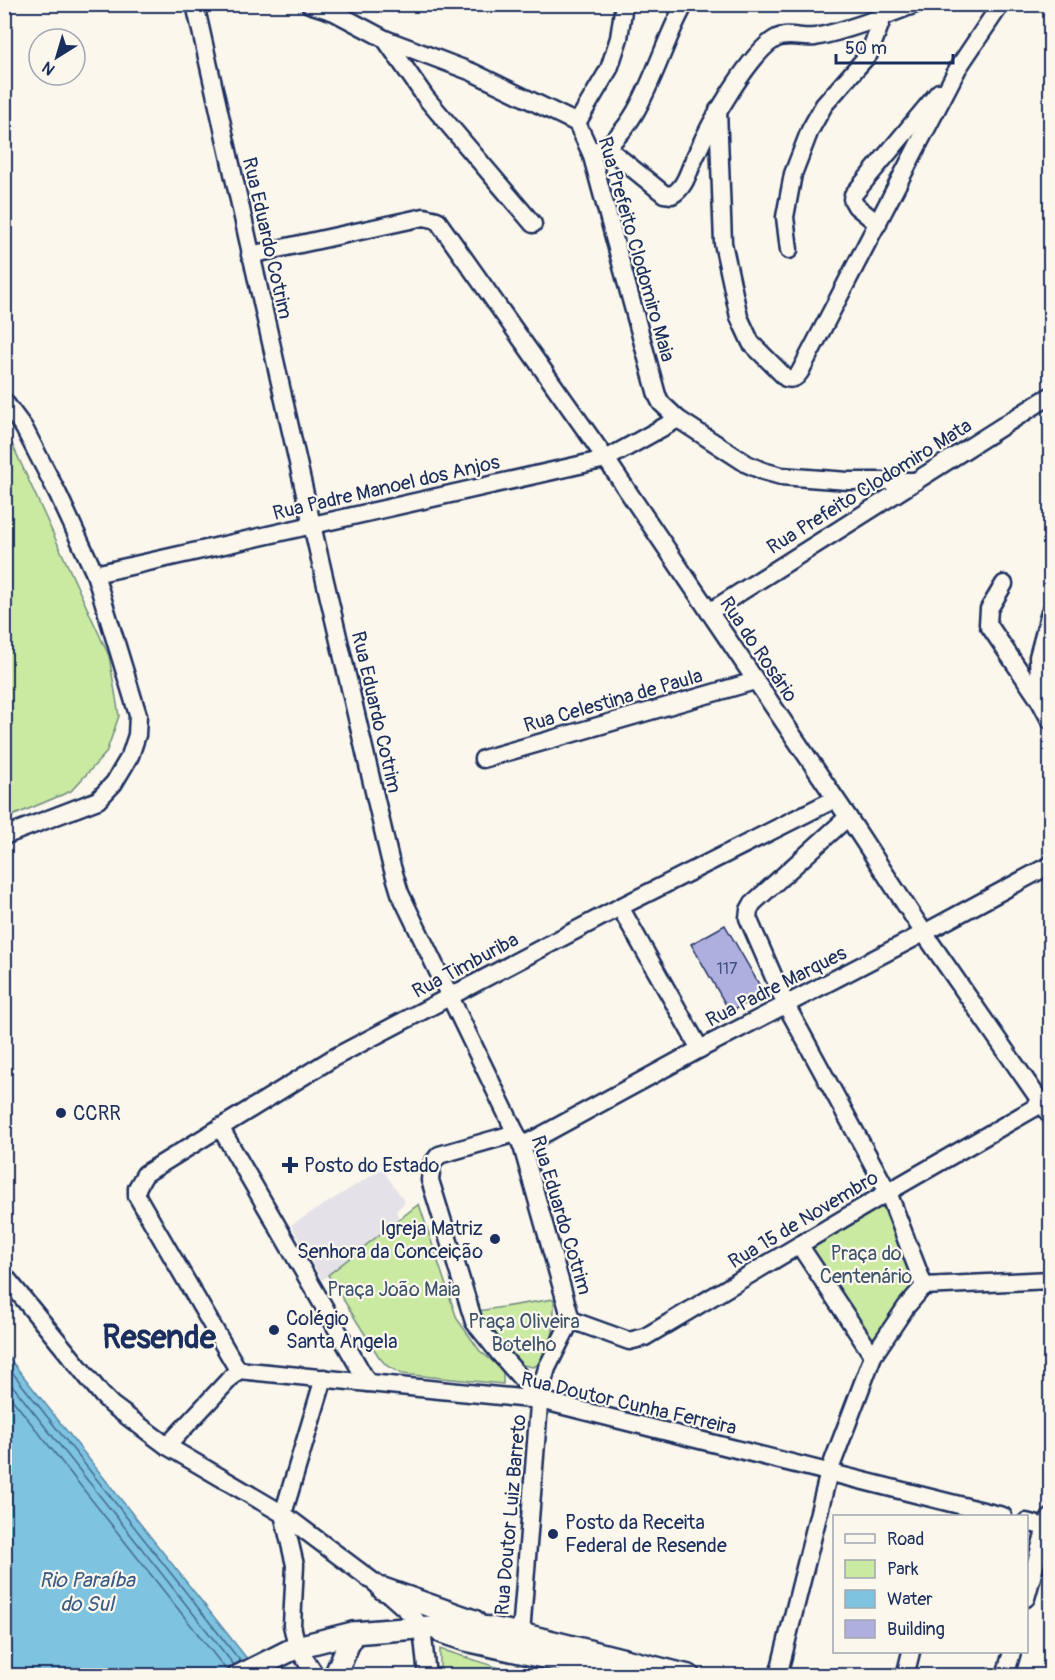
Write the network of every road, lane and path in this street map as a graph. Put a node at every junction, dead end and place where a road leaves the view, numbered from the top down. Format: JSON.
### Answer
{"nodes":[{"id":1,"x":195,"y":4,"type":"edge"},
{"id":2,"x":309,"y":4,"type":"edge"},
{"id":3,"x":624,"y":4,"type":"edge"},
{"id":4,"x":685,"y":4,"type":"edge"},
{"id":5,"x":916,"y":4,"type":"edge"},
{"id":6,"x":1001,"y":5,"type":"edge"},
{"id":7,"x":883,"y":16,"type":"junction"},
{"id":8,"x":386,"y":39,"type":"junction"},
{"id":9,"x":958,"y":68,"type":"junction"},
{"id":10,"x":718,"y":110,"type":"junction"},
{"id":11,"x":577,"y":123,"type":"junction"},
{"id":12,"x":599,"y":150,"type":"junction"},
{"id":13,"x":533,"y":224,"type":"dead end"},
{"id":14,"x":878,"y":224,"type":"junction"},
{"id":15,"x":789,"y":250,"type":"dead end"},
{"id":16,"x":250,"y":255,"type":"junction"},
{"id":17,"x":1050,"y":396,"type":"edge"},
{"id":18,"x":4,"y":401,"type":"edge"},
{"id":19,"x":678,"y":419,"type":"junction"},
{"id":20,"x":606,"y":459,"type":"junction"},
{"id":21,"x":916,"y":481,"type":"junction"},
{"id":22,"x":312,"y":525,"type":"junction"},
{"id":23,"x":95,"y":574,"type":"junction"},
{"id":24,"x":1004,"y":584,"type":"dead end"},
{"id":25,"x":709,"y":612,"type":"junction"},
{"id":26,"x":1050,"y":612,"type":"edge"},
{"id":27,"x":754,"y":681,"type":"junction"},
{"id":28,"x":1040,"y":701,"type":"junction"},
{"id":29,"x":1050,"y":720,"type":"edge"},
{"id":30,"x":483,"y":759,"type":"dead end"},
{"id":31,"x":835,"y":799,"type":"junction"},
{"id":32,"x":848,"y":817,"type":"junction"},
{"id":33,"x":4,"y":836,"type":"edge"},
{"id":34,"x":1050,"y":865,"type":"edge"},
{"id":35,"x":620,"y":907,"type":"junction"},
{"id":36,"x":924,"y":933,"type":"junction"},
{"id":37,"x":449,"y":997,"type":"junction"},
{"id":38,"x":786,"y":1005,"type":"junction"},
{"id":39,"x":700,"y":1048,"type":"junction"},
{"id":40,"x":1048,"y":1105,"type":"edge"},
{"id":41,"x":220,"y":1127,"type":"junction"},
{"id":42,"x":519,"y":1140,"type":"junction"},
{"id":43,"x":888,"y":1192,"type":"junction"},
{"id":44,"x":800,"y":1246,"type":"junction"},
{"id":45,"x":4,"y":1275,"type":"edge"},
{"id":46,"x":1050,"y":1280,"type":"edge"},
{"id":47,"x":924,"y":1286,"type":"junction"},
{"id":48,"x":571,"y":1320,"type":"junction"},
{"id":49,"x":873,"y":1356,"type":"junction"},
{"id":50,"x":238,"y":1370,"type":"junction"},
{"id":51,"x":324,"y":1378,"type":"junction"},
{"id":52,"x":368,"y":1383,"type":"junction"},
{"id":53,"x":540,"y":1400,"type":"junction"},
{"id":54,"x":167,"y":1446,"type":"junction"},
{"id":55,"x":829,"y":1472,"type":"junction"},
{"id":56,"x":948,"y":1510,"type":"edge"},
{"id":57,"x":283,"y":1514,"type":"junction"},
{"id":58,"x":994,"y":1515,"type":"edge"},
{"id":59,"x":1028,"y":1522,"type":"edge"},
{"id":60,"x":1049,"y":1524,"type":"edge"},
{"id":61,"x":383,"y":1589,"type":"junction"},
{"id":62,"x":1028,"y":1592,"type":"edge"},
{"id":63,"x":425,"y":1628,"type":"junction"},
{"id":64,"x":491,"y":1628,"type":"junction"},
{"id":65,"x":353,"y":1634,"type":"junction"},
{"id":66,"x":521,"y":1634,"type":"junction"},
{"id":67,"x":297,"y":1647,"type":"junction"},
{"id":68,"x":911,"y":1653,"type":"edge"},
{"id":69,"x":1012,"y":1653,"type":"edge"},
{"id":70,"x":248,"y":1670,"type":"edge"},
{"id":71,"x":637,"y":1672,"type":"edge"},
{"id":72,"x":316,"y":1676,"type":"edge"},
{"id":73,"x":335,"y":1676,"type":"edge"},
{"id":74,"x":427,"y":1676,"type":"edge"},
{"id":75,"x":689,"y":1676,"type":"edge"},
{"id":76,"x":777,"y":1676,"type":"edge"},
{"id":77,"x":905,"y":1676,"type":"edge"},
{"id":78,"x":1005,"y":1676,"type":"edge"}],
"edges":[{"from":1,"to":16,"type":"street","name":"Rua Eduardo Cotrim"},
{"from":2,"to":8,"type":"street","name":"Rua Prefeito Clodomiro Maia"},
{"from":3,"to":11,"type":"street"},
{"from":4,"to":12,"type":"street"},
{"from":5,"to":7,"type":"street"},
{"from":6,"to":9,"type":"street"},
{"from":7,"to":10,"type":"street"},
{"from":7,"to":15,"type":"street"},
{"from":8,"to":11,"type":"street","name":"Rua Prefeito Clodomiro Maia"},
{"from":8,"to":13,"type":"street"},
{"from":9,"to":14,"type":"street"},
{"from":9,"to":14,"type":"street"},
{"from":10,"to":12,"type":"street"},
{"from":10,"to":14,"type":"street"},
{"from":11,"to":12,"type":"street","name":"Rua Prefeito Clodomiro Maia"},
{"from":12,"to":19,"type":"street","name":"Rua Prefeito Clodomiro Maia"},
{"from":16,"to":20,"type":"street","name":"Rua do Rosário"},
{"from":16,"to":22,"type":"street","name":"Rua Eduardo Cotrim"},
{"from":17,"to":21,"type":"street","name":"Rua Prefeito Clodomiro Mata"},
{"from":18,"to":23,"type":"street"},
{"from":19,"to":20,"type":"street","name":"Rua Padre Manoel dos Anjos"},
{"from":19,"to":21,"type":"street","name":"Rua Prefeito Clodomiro Maia"},
{"from":20,"to":22,"type":"street","name":"Rua Padre Manoel dos Anjos"},
{"from":20,"to":25,"type":"street","name":"Rua do Rosário"},
{"from":21,"to":25,"type":"street","name":"Rua Prefeito Clodomiro Mata"},
{"from":22,"to":23,"type":"street","name":"Rua Padre Manoel dos Anjos"},
{"from":22,"to":37,"type":"street","name":"Rua Eduardo Cotrim"},
{"from":23,"to":33,"type":"street"},
{"from":24,"to":28,"type":"street"},
{"from":25,"to":27,"type":"street","name":"Rua do Rosário"},
{"from":26,"to":28,"type":"street"},
{"from":27,"to":30,"type":"street","name":"Rua Celestina de Paula"},
{"from":27,"to":31,"type":"street","name":"Rua do Rosário"},
{"from":28,"to":29,"type":"street"},
{"from":31,"to":32,"type":"street","name":"Rua do Rosário"},
{"from":31,"to":35,"type":"street","name":"Rua Timburiba"},
{"from":32,"to":36,"type":"street","name":"Rua do Rosário"},
{"from":32,"to":38,"type":"street"},
{"from":34,"to":36,"type":"street","name":"Rua Padre Marques"},
{"from":35,"to":37,"type":"street","name":"Rua Timburiba"},
{"from":35,"to":39,"type":"street"},
{"from":36,"to":38,"type":"street","name":"Rua Padre Marques"},
{"from":36,"to":40,"type":"street","name":"Rua do Rosário"},
{"from":37,"to":41,"type":"street","name":"Rua Timburiba"},
{"from":37,"to":42,"type":"street","name":"Rua Eduardo Cotrim"},
{"from":38,"to":39,"type":"street","name":"Rua Padre Marques"},
{"from":38,"to":43,"type":"street"},
{"from":39,"to":42,"type":"street","name":"Rua Padre Marques"},
{"from":40,"to":43,"type":"street","name":"Rua 15 de Novembro"},
{"from":41,"to":50,"type":"street","name":"Rua Timburiba"},
{"from":41,"to":52,"type":"street"},
{"from":42,"to":48,"type":"street","name":"Rua Eduardo Cotrim"},
{"from":42,"to":53,"type":"street","name":"Rua Padre Marques"},
{"from":43,"to":44,"type":"street","name":"Rua 15 de Novembro"},
{"from":43,"to":47,"type":"street"},
{"from":44,"to":48,"type":"street","name":"Rua 15 de Novembro"},
{"from":44,"to":49,"type":"street"},
{"from":45,"to":54,"type":"street"},
{"from":46,"to":47,"type":"street"},
{"from":47,"to":49,"type":"street"},
{"from":48,"to":53,"type":"street","name":"Rua Eduardo Cotrim"},
{"from":49,"to":55,"type":"street"},
{"from":50,"to":51,"type":"street","name":"Rua Doutor Cunha Ferreira"},
{"from":50,"to":54,"type":"street"},
{"from":51,"to":52,"type":"street","name":"Rua Doutor Cunha Ferreira"},
{"from":51,"to":57,"type":"street"},
{"from":52,"to":53,"type":"street","name":"Rua Doutor Cunha Ferreira"},
{"from":53,"to":55,"type":"street","name":"Rua Doutor Cunha Ferreira"},
{"from":53,"to":66,"type":"street","name":"Rua Doutor Luiz Barreto"},
{"from":54,"to":57,"type":"street"},
{"from":55,"to":56,"type":"street","name":"Rua Doutor Cunha Ferreira"},
{"from":55,"to":76,"type":"street"},
{"from":56,"to":58,"type":"street","name":"Rua Doutor Cunha Ferreira"},
{"from":57,"to":61,"type":"street"},
{"from":57,"to":67,"type":"street"},
{"from":59,"to":60,"type":"street"},
{"from":60,"to":62,"type":"street"},
{"from":61,"to":63,"type":"street"},
{"from":61,"to":64,"type":"main road"},
{"from":63,"to":64,"type":"main road"},
{"from":63,"to":65,"type":"main road"},
{"from":63,"to":71,"type":"main road"},
{"from":63,"to":74,"type":"street"},
{"from":64,"to":66,"type":"main road"},
{"from":65,"to":67,"type":"main road"},
{"from":65,"to":73,"type":"main road"},
{"from":66,"to":71,"type":"main road"},
{"from":67,"to":70,"type":"main road"},
{"from":67,"to":72,"type":"street"},
{"from":68,"to":77,"type":"street"},
{"from":69,"to":78,"type":"street"},
{"from":71,"to":75,"type":"main road"}]}
